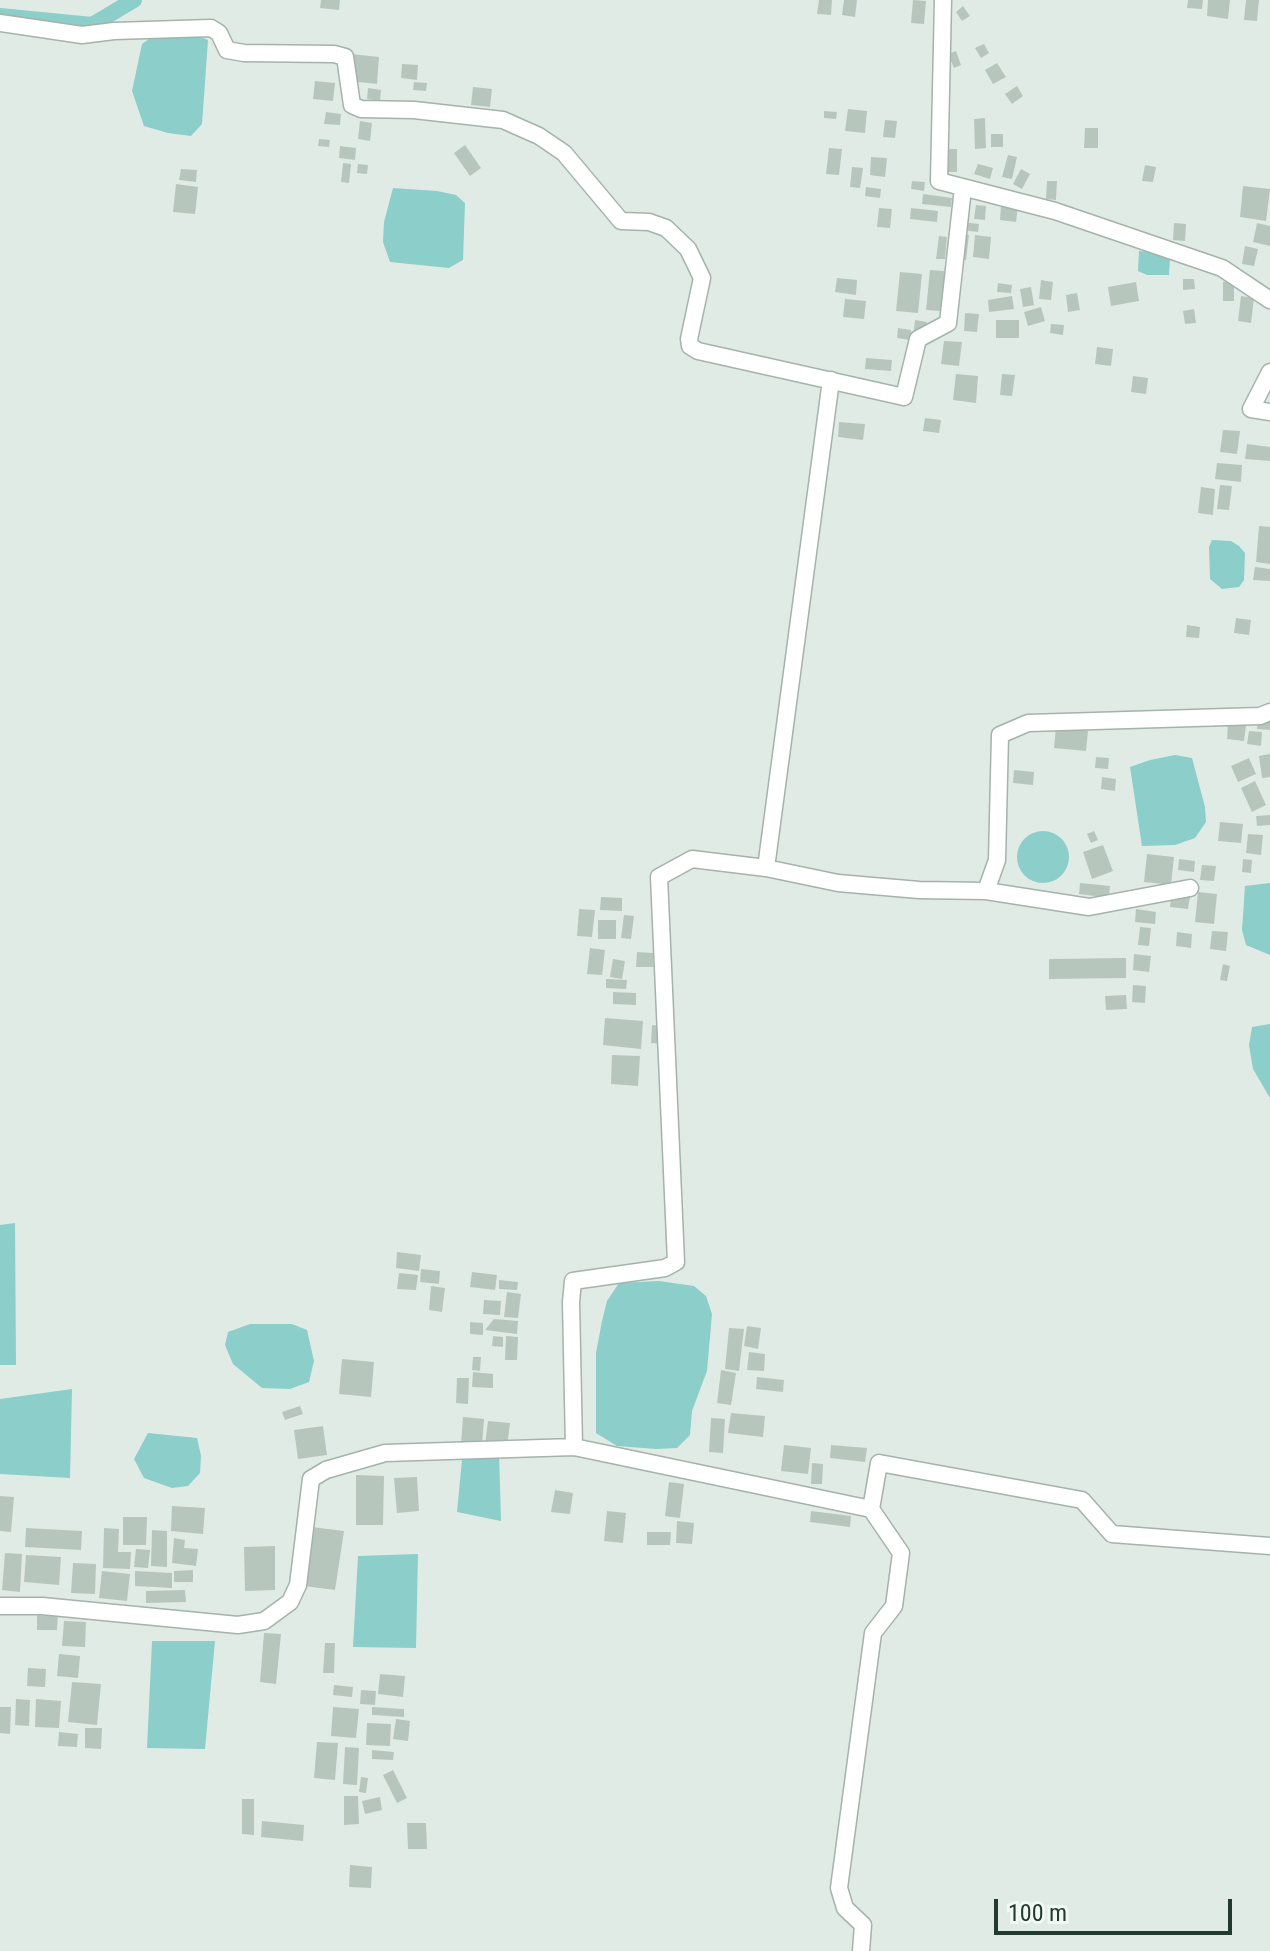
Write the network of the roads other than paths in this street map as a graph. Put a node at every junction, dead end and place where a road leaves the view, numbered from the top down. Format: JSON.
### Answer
{"nodes":[{"id":1,"x":943,"y":0,"type":"edge"},
{"id":2,"x":0,"y":23,"type":"edge"},
{"id":3,"x":963,"y":188,"type":"junction"},
{"id":4,"x":1270,"y":300,"type":"edge"},
{"id":5,"x":1270,"y":372,"type":"edge"},
{"id":6,"x":831,"y":380,"type":"junction"},
{"id":7,"x":1270,"y":412,"type":"edge"},
{"id":8,"x":1270,"y":712,"type":"edge"},
{"id":9,"x":766,"y":868,"type":"junction"},
{"id":10,"x":1190,"y":888,"type":"dead end"},
{"id":11,"x":986,"y":891,"type":"junction"},
{"id":12,"x":574,"y":1447,"type":"junction"},
{"id":13,"x":871,"y":1509,"type":"junction"},
{"id":14,"x":1270,"y":1546,"type":"edge"},
{"id":15,"x":0,"y":1606,"type":"edge"},
{"id":16,"x":861,"y":1951,"type":"edge"}],
"edges":[{"from":1,"to":3,"type":"street"},
{"from":2,"to":6,"type":"street"},
{"from":3,"to":4,"type":"street"},
{"from":3,"to":6,"type":"street"},
{"from":5,"to":7,"type":"street"},
{"from":6,"to":9,"type":"street"},
{"from":8,"to":11,"type":"street"},
{"from":9,"to":11,"type":"street"},
{"from":9,"to":12,"type":"street"},
{"from":10,"to":11,"type":"street"},
{"from":12,"to":13,"type":"street"},
{"from":12,"to":15,"type":"street"},
{"from":13,"to":14,"type":"street"},
{"from":13,"to":16,"type":"street"}]}
